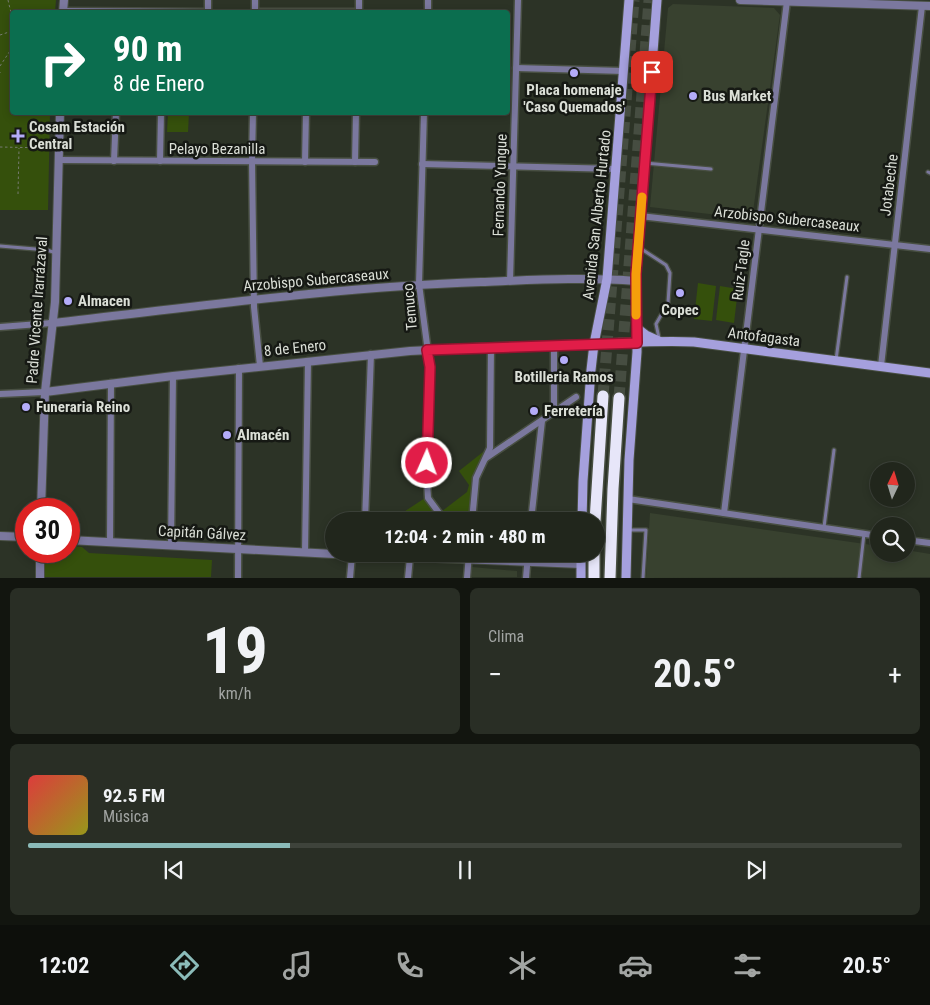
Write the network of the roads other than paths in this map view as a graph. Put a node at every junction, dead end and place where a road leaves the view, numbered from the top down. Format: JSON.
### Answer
{"nodes":[{"id":1,"x":518,"y":0,"type":"edge"},
{"id":2,"x":629,"y":0,"type":"edge"},
{"id":3,"x":658,"y":0,"type":"edge"},
{"id":4,"x":740,"y":0,"type":"edge"},
{"id":5,"x":754,"y":0,"type":"edge"},
{"id":6,"x":787,"y":1,"type":"junction"},
{"id":7,"x":852,"y":2,"type":"edge"},
{"id":8,"x":926,"y":6,"type":"edge"},
{"id":9,"x":516,"y":68,"type":"junction"},
{"id":10,"x":624,"y":71,"type":"junction"},
{"id":11,"x":60,"y":115,"type":"edge"},
{"id":12,"x":116,"y":115,"type":"edge"},
{"id":13,"x":161,"y":115,"type":"edge"},
{"id":14,"x":253,"y":115,"type":"edge"},
{"id":15,"x":306,"y":115,"type":"edge"},
{"id":16,"x":356,"y":115,"type":"edge"},
{"id":17,"x":424,"y":115,"type":"edge"},
{"id":18,"x":59,"y":160,"type":"junction"},
{"id":19,"x":114,"y":161,"type":"junction"},
{"id":20,"x":160,"y":161,"type":"junction"},
{"id":21,"x":252,"y":161,"type":"junction"},
{"id":22,"x":305,"y":162,"type":"junction"},
{"id":23,"x":355,"y":162,"type":"junction"},
{"id":24,"x":375,"y":162,"type":"dead end"},
{"id":25,"x":644,"y":163,"type":"junction"},
{"id":26,"x":422,"y":164,"type":"junction"},
{"id":27,"x":513,"y":166,"type":"junction"},
{"id":28,"x":616,"y":169,"type":"junction"},
{"id":29,"x":712,"y":170,"type":"dead end"},
{"id":30,"x":640,"y":216,"type":"junction"},
{"id":31,"x":759,"y":230,"type":"junction"},
{"id":32,"x":894,"y":245,"type":"junction"},
{"id":33,"x":0,"y":246,"type":"edge"},
{"id":34,"x":638,"y":247,"type":"junction"},
{"id":35,"x":930,"y":249,"type":"edge"},
{"id":36,"x":56,"y":253,"type":"junction"},
{"id":37,"x":847,"y":277,"type":"dead end"},
{"id":38,"x":607,"y":279,"type":"junction"},
{"id":39,"x":510,"y":281,"type":"junction"},
{"id":40,"x":636,"y":281,"type":"junction"},
{"id":41,"x":419,"y":284,"type":"junction"},
{"id":42,"x":254,"y":299,"type":"junction"},
{"id":43,"x":52,"y":323,"type":"junction"},
{"id":44,"x":0,"y":327,"type":"edge"},
{"id":45,"x":637,"y":328,"type":"junction"},
{"id":46,"x":660,"y":341,"type":"junction"},
{"id":47,"x":637,"y":343,"type":"junction"},
{"id":48,"x":594,"y":344,"type":"junction"},
{"id":49,"x":554,"y":345,"type":"junction"},
{"id":50,"x":490,"y":347,"type":"junction"},
{"id":51,"x":744,"y":349,"type":"junction"},
{"id":52,"x":427,"y":350,"type":"junction"},
{"id":53,"x":371,"y":354,"type":"junction"},
{"id":54,"x":836,"y":360,"type":"junction"},
{"id":55,"x":308,"y":361,"type":"junction"},
{"id":56,"x":260,"y":366,"type":"junction"},
{"id":57,"x":880,"y":366,"type":"junction"},
{"id":58,"x":239,"y":368,"type":"junction"},
{"id":59,"x":930,"y":373,"type":"edge"},
{"id":60,"x":173,"y":376,"type":"junction"},
{"id":61,"x":111,"y":383,"type":"junction"},
{"id":62,"x":45,"y":392,"type":"junction"},
{"id":63,"x":0,"y":394,"type":"edge"},
{"id":64,"x":603,"y":396,"type":"tunnel mouth"},
{"id":65,"x":576,"y":397,"type":"dead end"},
{"id":66,"x":619,"y":398,"type":"tunnel mouth"},
{"id":67,"x":554,"y":412,"type":"junction"},
{"id":68,"x":542,"y":421,"type":"junction"},
{"id":69,"x":834,"y":450,"type":"dead end"},
{"id":70,"x":485,"y":458,"type":"junction"},
{"id":71,"x":41,"y":498,"type":"edge"},
{"id":72,"x":628,"y":499,"type":"junction"},
{"id":73,"x":365,"y":512,"type":"edge"},
{"id":74,"x":438,"y":512,"type":"edge"},
{"id":75,"x":473,"y":512,"type":"edge"},
{"id":76,"x":532,"y":512,"type":"edge"},
{"id":77,"x":582,"y":512,"type":"edge"},
{"id":78,"x":596,"y":512,"type":"edge"},
{"id":79,"x":724,"y":513,"type":"junction"},
{"id":80,"x":824,"y":528,"type":"junction"},
{"id":81,"x":627,"y":530,"type":"junction"},
{"id":82,"x":864,"y":534,"type":"junction"},
{"id":83,"x":870,"y":535,"type":"edge"},
{"id":84,"x":0,"y":536,"type":"edge"},
{"id":85,"x":15,"y":537,"type":"edge"},
{"id":86,"x":80,"y":541,"type":"edge"},
{"id":87,"x":110,"y":542,"type":"junction"},
{"id":88,"x":915,"y":542,"type":"edge"},
{"id":89,"x":930,"y":544,"type":"edge"},
{"id":90,"x":171,"y":545,"type":"junction"},
{"id":91,"x":238,"y":548,"type":"junction"},
{"id":92,"x":305,"y":552,"type":"junction"},
{"id":93,"x":325,"y":553,"type":"edge"},
{"id":94,"x":351,"y":562,"type":"edge"},
{"id":95,"x":410,"y":562,"type":"edge"},
{"id":96,"x":468,"y":562,"type":"edge"},
{"id":97,"x":528,"y":562,"type":"edge"},
{"id":98,"x":563,"y":562,"type":"edge"},
{"id":99,"x":594,"y":562,"type":"edge"},
{"id":100,"x":40,"y":563,"type":"edge"},
{"id":101,"x":581,"y":564,"type":"joint"},
{"id":102,"x":40,"y":578,"type":"edge"},
{"id":103,"x":238,"y":578,"type":"edge"},
{"id":104,"x":350,"y":578,"type":"edge"},
{"id":105,"x":408,"y":578,"type":"edge"},
{"id":106,"x":467,"y":578,"type":"edge"},
{"id":107,"x":526,"y":578,"type":"edge"},
{"id":108,"x":581,"y":578,"type":"edge"},
{"id":109,"x":594,"y":578,"type":"edge"},
{"id":110,"x":610,"y":578,"type":"edge"},
{"id":111,"x":626,"y":578,"type":"edge"},
{"id":112,"x":643,"y":578,"type":"edge"},
{"id":113,"x":859,"y":578,"type":"edge"}],
"edges":[{"from":1,"to":9,"type":"street","name":"Fernando Yungue"},
{"from":2,"to":10,"type":"main road","name":"Avenida San Alberto Hurtado"},
{"from":3,"to":25,"type":"main road"},
{"from":4,"to":5,"type":"street"},
{"from":5,"to":6,"type":"street"},
{"from":6,"to":7,"type":"street"},
{"from":6,"to":31,"type":"street","name":"Ruiz-Tagle"},
{"from":7,"to":8,"type":"street"},
{"from":8,"to":32,"type":"street","name":"Jotabeche"},
{"from":9,"to":10,"type":"street"},
{"from":9,"to":27,"type":"street","name":"Fernando Yungue"},
{"from":10,"to":28,"type":"main road","name":"Avenida San Alberto Hurtado"},
{"from":11,"to":18,"type":"street","name":"Padre Vicente Irarrázaval"},
{"from":12,"to":19,"type":"street"},
{"from":13,"to":20,"type":"street"},
{"from":14,"to":21,"type":"street"},
{"from":15,"to":22,"type":"street"},
{"from":16,"to":23,"type":"street"},
{"from":17,"to":26,"type":"street","name":"Temuco"},
{"from":18,"to":19,"type":"street","name":"Pelayo Bezanilla"},
{"from":18,"to":36,"type":"street","name":"Padre Vicente Irarrázaval"},
{"from":19,"to":20,"type":"street","name":"Pelayo Bezanilla"},
{"from":20,"to":21,"type":"street","name":"Pelayo Bezanilla"},
{"from":21,"to":22,"type":"street","name":"Pelayo Bezanilla"},
{"from":21,"to":42,"type":"street"},
{"from":22,"to":23,"type":"street","name":"Pelayo Bezanilla"},
{"from":23,"to":24,"type":"street","name":"Pelayo Bezanilla"},
{"from":25,"to":29,"type":"lane"},
{"from":25,"to":30,"type":"main road"},
{"from":26,"to":27,"type":"street"},
{"from":26,"to":41,"type":"street","name":"Temuco"},
{"from":27,"to":28,"type":"street"},
{"from":27,"to":39,"type":"street","name":"Fernando Yungue"},
{"from":28,"to":38,"type":"main road","name":"Avenida San Alberto Hurtado"},
{"from":30,"to":31,"type":"street","name":"Arzobispo Subercaseaux"},
{"from":30,"to":34,"type":"main road"},
{"from":31,"to":32,"type":"street","name":"Arzobispo Subercaseaux"},
{"from":31,"to":51,"type":"street","name":"Ruiz-Tagle"},
{"from":32,"to":35,"type":"street","name":"Arzobispo Subercaseaux"},
{"from":32,"to":57,"type":"street","name":"Jotabeche"},
{"from":33,"to":36,"type":"lane"},
{"from":34,"to":40,"type":"main road"},
{"from":34,"to":46,"type":"lane"},
{"from":36,"to":43,"type":"street","name":"Padre Vicente Irarrázaval"},
{"from":37,"to":54,"type":"lane"},
{"from":38,"to":39,"type":"street","name":"Arzobispo Subercaseaux"},
{"from":38,"to":40,"type":"street","name":"Arzobispo Subercaseaux"},
{"from":38,"to":48,"type":"main road","name":"Avenida San Alberto Hurtado"},
{"from":39,"to":41,"type":"street","name":"Arzobispo Subercaseaux"},
{"from":40,"to":45,"type":"main road"},
{"from":41,"to":42,"type":"street","name":"Arzobispo Subercaseaux"},
{"from":41,"to":52,"type":"street","name":"Temuco"},
{"from":42,"to":43,"type":"street","name":"Arzobispo Subercaseaux"},
{"from":42,"to":56,"type":"street"},
{"from":43,"to":44,"type":"street","name":"Arzobispo Subercaseaux"},
{"from":43,"to":62,"type":"street","name":"Padre Vicente Irarrázaval"},
{"from":45,"to":46,"type":"main road"},
{"from":45,"to":47,"type":"main road"},
{"from":46,"to":47,"type":"main road","name":"Antofagasta"},
{"from":46,"to":51,"type":"main road","name":"Antofagasta"},
{"from":47,"to":48,"type":"main road","name":"Antofagasta"},
{"from":47,"to":72,"type":"main road"},
{"from":48,"to":49,"type":"street","name":"8 de Enero"},
{"from":48,"to":77,"type":"main road","name":"Avenida San Alberto Hurtado"},
{"from":49,"to":50,"type":"street","name":"8 de Enero"},
{"from":49,"to":67,"type":"street"},
{"from":50,"to":52,"type":"street","name":"8 de Enero"},
{"from":50,"to":70,"type":"street"},
{"from":51,"to":54,"type":"main road","name":"Antofagasta"},
{"from":51,"to":79,"type":"street","name":"Ruiz-Tagle"},
{"from":52,"to":53,"type":"street","name":"8 de Enero"},
{"from":52,"to":74,"type":"street","name":"Temuco"},
{"from":53,"to":55,"type":"street","name":"8 de Enero"},
{"from":53,"to":73,"type":"street"},
{"from":54,"to":57,"type":"main road","name":"Antofagasta"},
{"from":55,"to":56,"type":"street","name":"8 de Enero"},
{"from":55,"to":92,"type":"street"},
{"from":56,"to":58,"type":"street","name":"8 de Enero"},
{"from":57,"to":59,"type":"main road","name":"Antofagasta"},
{"from":58,"to":60,"type":"street","name":"8 de Enero"},
{"from":58,"to":91,"type":"street"},
{"from":60,"to":61,"type":"street","name":"8 de Enero"},
{"from":60,"to":90,"type":"street"},
{"from":61,"to":62,"type":"street","name":"8 de Enero"},
{"from":61,"to":87,"type":"street"},
{"from":62,"to":63,"type":"street","name":"8 de Enero"},
{"from":62,"to":71,"type":"street","name":"Padre Vicente Irarrázaval"},
{"from":64,"to":78,"type":"highway"},
{"from":65,"to":67,"type":"street"},
{"from":66,"to":110,"type":"highway"},
{"from":67,"to":68,"type":"street"},
{"from":68,"to":70,"type":"street"},
{"from":68,"to":76,"type":"street"},
{"from":69,"to":80,"type":"lane"},
{"from":70,"to":75,"type":"street"},
{"from":72,"to":79,"type":"street"},
{"from":72,"to":81,"type":"main road"},
{"from":79,"to":80,"type":"street"},
{"from":80,"to":82,"type":"street"},
{"from":81,"to":111,"type":"main road"},
{"from":81,"to":112,"type":"lane"},
{"from":82,"to":83,"type":"street"},
{"from":82,"to":113,"type":"lane"},
{"from":84,"to":85,"type":"street"},
{"from":86,"to":87,"type":"street","name":"Capitán Gálvez"},
{"from":87,"to":90,"type":"street","name":"Capitán Gálvez"},
{"from":88,"to":89,"type":"street"},
{"from":90,"to":91,"type":"street","name":"Capitán Gálvez"},
{"from":91,"to":92,"type":"street","name":"Capitán Gálvez"},
{"from":91,"to":103,"type":"street"},
{"from":92,"to":93,"type":"street","name":"Capitán Gálvez"},
{"from":94,"to":104,"type":"street"},
{"from":95,"to":105,"type":"street"},
{"from":96,"to":106,"type":"street"},
{"from":97,"to":107,"type":"street"},
{"from":98,"to":101,"type":"street","name":"Capitán Gálvez"},
{"from":99,"to":109,"type":"highway"},
{"from":100,"to":102,"type":"street"},
{"from":101,"to":108,"type":"main road"}]}
